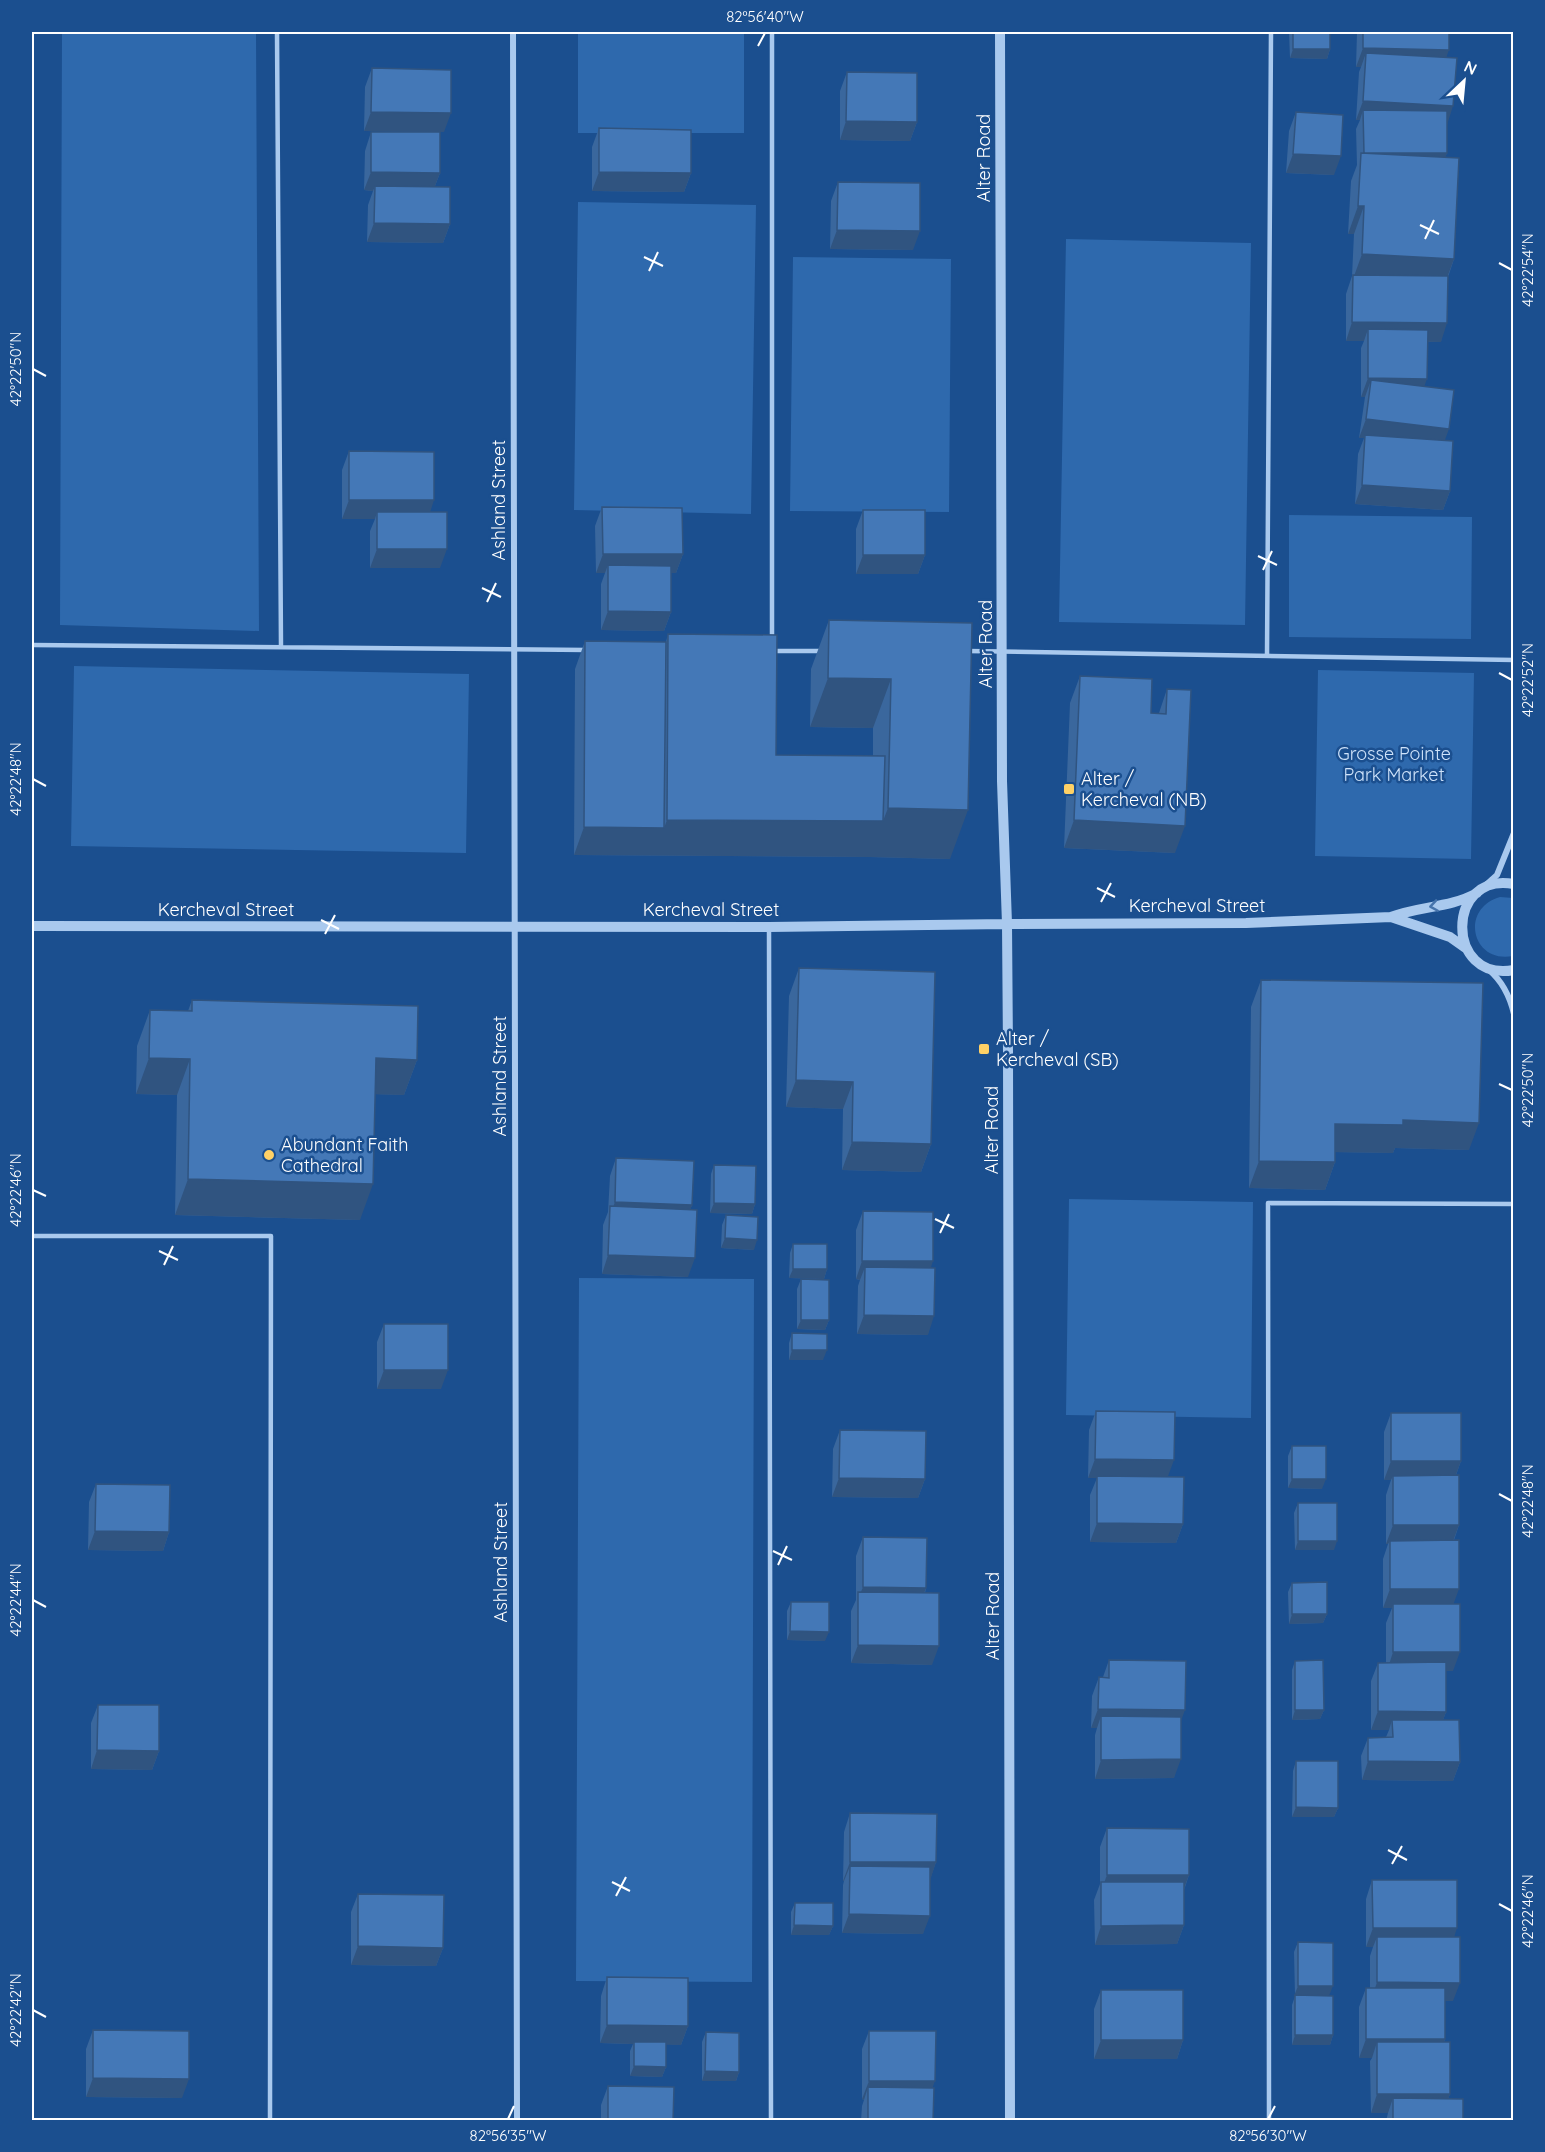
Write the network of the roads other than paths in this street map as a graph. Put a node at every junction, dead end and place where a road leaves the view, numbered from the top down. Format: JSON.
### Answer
{"nodes":[{"id":1,"x":277,"y":32,"type":"edge"},
{"id":2,"x":513,"y":32,"type":"edge"},
{"id":3,"x":772,"y":32,"type":"edge"},
{"id":4,"x":1000,"y":32,"type":"edge"},
{"id":5,"x":1271,"y":32,"type":"edge"},
{"id":6,"x":32,"y":645,"type":"edge"},
{"id":7,"x":281,"y":647,"type":"junction"},
{"id":8,"x":515,"y":650,"type":"junction"},
{"id":9,"x":597,"y":650,"type":"edge"},
{"id":10,"x":761,"y":651,"type":"edge"},
{"id":11,"x":772,"y":651,"type":"junction"},
{"id":12,"x":829,"y":651,"type":"edge"},
{"id":13,"x":954,"y":651,"type":"edge"},
{"id":14,"x":1002,"y":651,"type":"junction"},
{"id":15,"x":1267,"y":656,"type":"junction"},
{"id":16,"x":1514,"y":660,"type":"edge"},
{"id":17,"x":1514,"y":832,"type":"edge"},
{"id":18,"x":1514,"y":884,"type":"edge"},
{"id":19,"x":1480,"y":891,"type":"junction"},
{"id":20,"x":1391,"y":917,"type":"junction"},
{"id":21,"x":1007,"y":924,"type":"junction"},
{"id":22,"x":32,"y":926,"type":"edge"},
{"id":23,"x":515,"y":927,"type":"junction"},
{"id":24,"x":769,"y":927,"type":"junction"},
{"id":25,"x":1467,"y":949,"type":"junction"},
{"id":26,"x":1484,"y":965,"type":"junction"},
{"id":27,"x":1514,"y":970,"type":"edge"},
{"id":28,"x":1514,"y":1014,"type":"edge"},
{"id":29,"x":1514,"y":1204,"type":"edge"},
{"id":30,"x":32,"y":1236,"type":"edge"},
{"id":31,"x":270,"y":2121,"type":"edge"},
{"id":32,"x":517,"y":2121,"type":"edge"},
{"id":33,"x":771,"y":2121,"type":"edge"},
{"id":34,"x":1010,"y":2121,"type":"edge"},
{"id":35,"x":1269,"y":2121,"type":"edge"}],
"edges":[{"from":1,"to":7,"type":"lane"},
{"from":2,"to":8,"type":"street","name":"Ashland Street"},
{"from":3,"to":11,"type":"lane"},
{"from":4,"to":14,"type":"street","name":"Alter Road"},
{"from":5,"to":15,"type":"lane"},
{"from":6,"to":7,"type":"lane"},
{"from":7,"to":8,"type":"lane"},
{"from":8,"to":9,"type":"lane"},
{"from":8,"to":23,"type":"street","name":"Ashland Street"},
{"from":10,"to":11,"type":"lane"},
{"from":11,"to":12,"type":"lane"},
{"from":13,"to":14,"type":"lane"},
{"from":14,"to":15,"type":"lane"},
{"from":14,"to":21,"type":"street","name":"Alter Road"},
{"from":15,"to":16,"type":"lane"},
{"from":17,"to":19,"type":"street"},
{"from":18,"to":19,"type":"street","name":"Kercheval Street"},
{"from":19,"to":20,"type":"street","name":"Kercheval Street","one_way":true},
{"from":19,"to":25,"type":"street"},
{"from":20,"to":21,"type":"street","name":"Kercheval Street"},
{"from":20,"to":25,"type":"street","name":"Kercheval Street"},
{"from":21,"to":24,"type":"street","name":"Kercheval Street"},
{"from":21,"to":34,"type":"street","name":"Alter Road"},
{"from":22,"to":23,"type":"street","name":"Kercheval Street"},
{"from":23,"to":24,"type":"street","name":"Kercheval Street"},
{"from":23,"to":32,"type":"street","name":"Ashland Street"},
{"from":24,"to":33,"type":"lane"},
{"from":25,"to":26,"type":"street","name":"Kercheval Street"},
{"from":26,"to":27,"type":"street"},
{"from":26,"to":28,"type":"street"},
{"from":29,"to":35,"type":"lane"},
{"from":30,"to":31,"type":"lane"}]}
